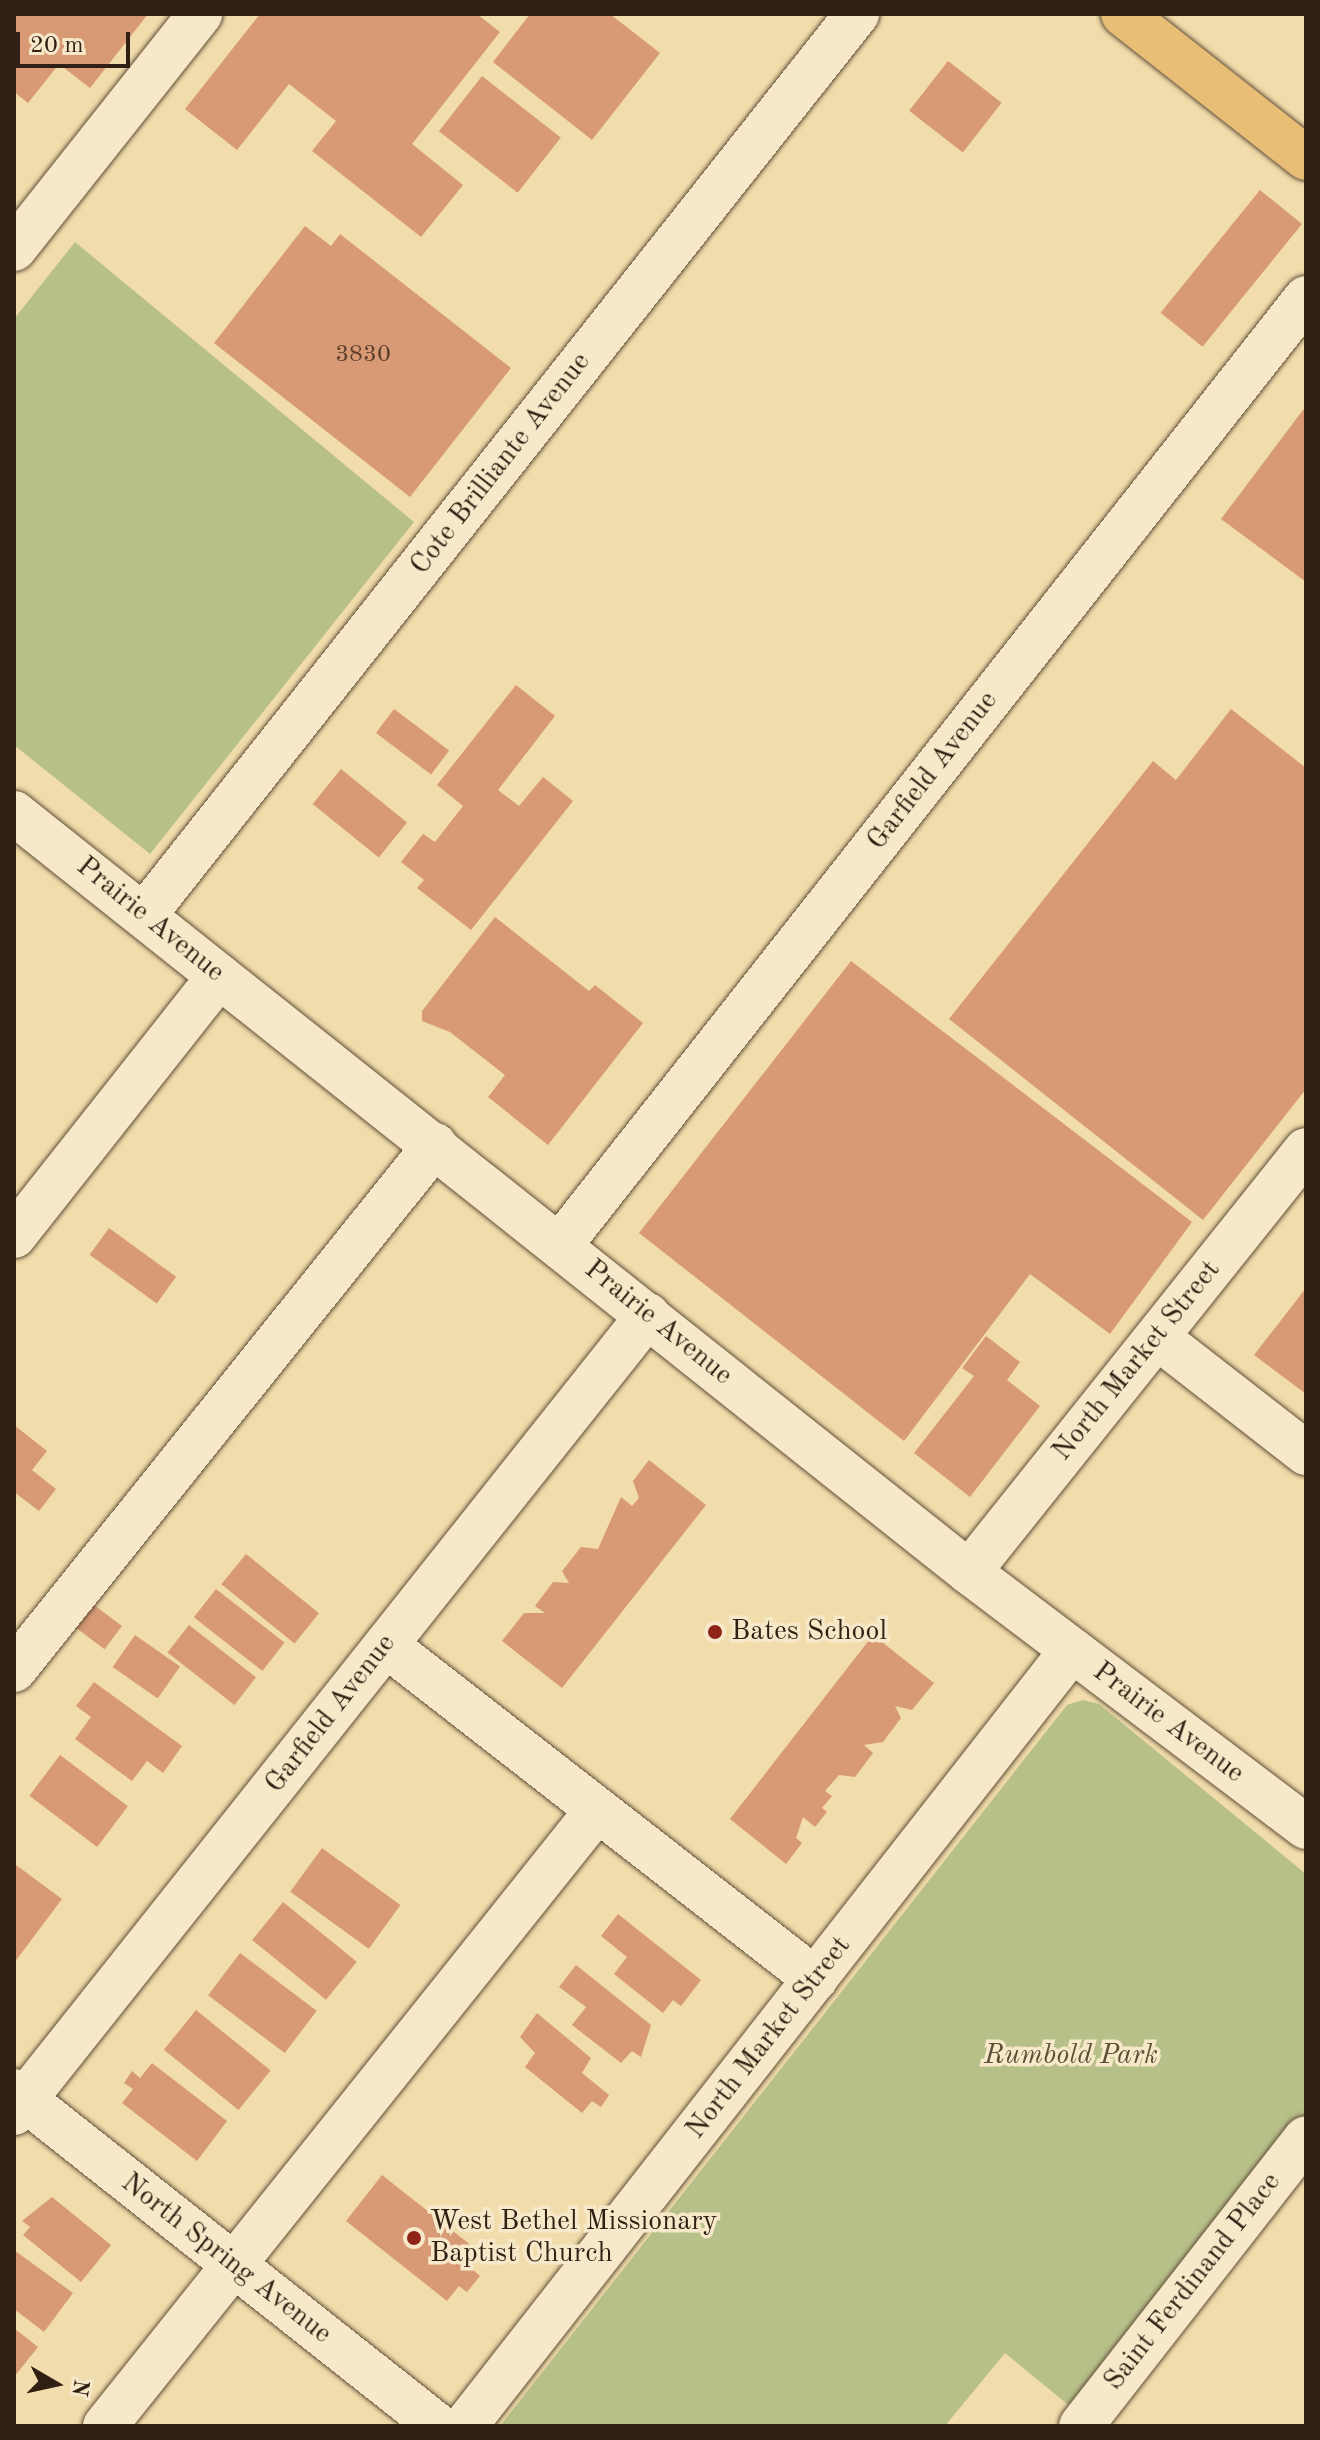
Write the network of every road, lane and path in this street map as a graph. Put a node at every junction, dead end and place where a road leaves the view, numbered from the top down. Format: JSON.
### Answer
{"nodes":[{"id":1,"x":200,"y":14,"type":"edge"},
{"id":2,"x":857,"y":14,"type":"edge"},
{"id":3,"x":1123,"y":14,"type":"edge"},
{"id":4,"x":1306,"y":158,"type":"edge"},
{"id":5,"x":14,"y":249,"type":"edge"},
{"id":6,"x":1306,"y":298,"type":"edge"},
{"id":7,"x":14,"y":813,"type":"edge"},
{"id":8,"x":145,"y":914,"type":"junction"},
{"id":9,"x":219,"y":976,"type":"junction"},
{"id":10,"x":435,"y":1145,"type":"junction"},
{"id":11,"x":1306,"y":1150,"type":"edge"},
{"id":12,"x":14,"y":1236,"type":"edge"},
{"id":13,"x":561,"y":1244,"type":"junction"},
{"id":14,"x":648,"y":1315,"type":"junction"},
{"id":15,"x":1157,"y":1337,"type":"junction"},
{"id":16,"x":1306,"y":1453,"type":"edge"},
{"id":17,"x":969,"y":1572,"type":"junction"},
{"id":18,"x":386,"y":1645,"type":"junction"},
{"id":19,"x":1072,"y":1650,"type":"junction"},
{"id":20,"x":14,"y":1670,"type":"edge"},
{"id":21,"x":594,"y":1814,"type":"junction"},
{"id":22,"x":1306,"y":1827,"type":"edge"},
{"id":23,"x":815,"y":1979,"type":"junction"},
{"id":24,"x":18,"y":2101,"type":"edge"},
{"id":25,"x":1306,"y":2138,"type":"edge"},
{"id":26,"x":234,"y":2265,"type":"junction"},
{"id":27,"x":105,"y":2426,"type":"edge"},
{"id":28,"x":438,"y":2426,"type":"edge"},
{"id":29,"x":465,"y":2426,"type":"edge"},
{"id":30,"x":1081,"y":2426,"type":"edge"}],
"edges":[{"from":1,"to":5,"type":"street"},
{"from":2,"to":8,"type":"street","name":"Cote Brilliante Avenue"},
{"from":3,"to":4,"type":"main road"},
{"from":6,"to":13,"type":"street","name":"Garfield Avenue"},
{"from":7,"to":8,"type":"street","name":"Prairie Avenue"},
{"from":8,"to":9,"type":"street","name":"Prairie Avenue"},
{"from":9,"to":10,"type":"street","name":"Prairie Avenue"},
{"from":9,"to":12,"type":"street"},
{"from":10,"to":13,"type":"street","name":"Prairie Avenue"},
{"from":10,"to":20,"type":"street"},
{"from":11,"to":15,"type":"street","name":"North Market Street"},
{"from":13,"to":14,"type":"street","name":"Prairie Avenue"},
{"from":14,"to":17,"type":"street","name":"Prairie Avenue"},
{"from":14,"to":18,"type":"street","name":"Garfield Avenue"},
{"from":15,"to":16,"type":"street"},
{"from":15,"to":17,"type":"street","name":"North Market Street"},
{"from":17,"to":19,"type":"street","name":"Prairie Avenue"},
{"from":18,"to":21,"type":"street"},
{"from":18,"to":24,"type":"street","name":"Garfield Avenue"},
{"from":19,"to":22,"type":"street","name":"Prairie Avenue"},
{"from":19,"to":23,"type":"street","name":"North Market Street"},
{"from":21,"to":23,"type":"street"},
{"from":21,"to":26,"type":"street"},
{"from":23,"to":29,"type":"street","name":"North Market Street"},
{"from":24,"to":26,"type":"street","name":"North Spring Avenue"},
{"from":25,"to":30,"type":"street","name":"Saint Ferdinand Place"},
{"from":26,"to":27,"type":"street"},
{"from":26,"to":28,"type":"street","name":"North Spring Avenue"}]}
